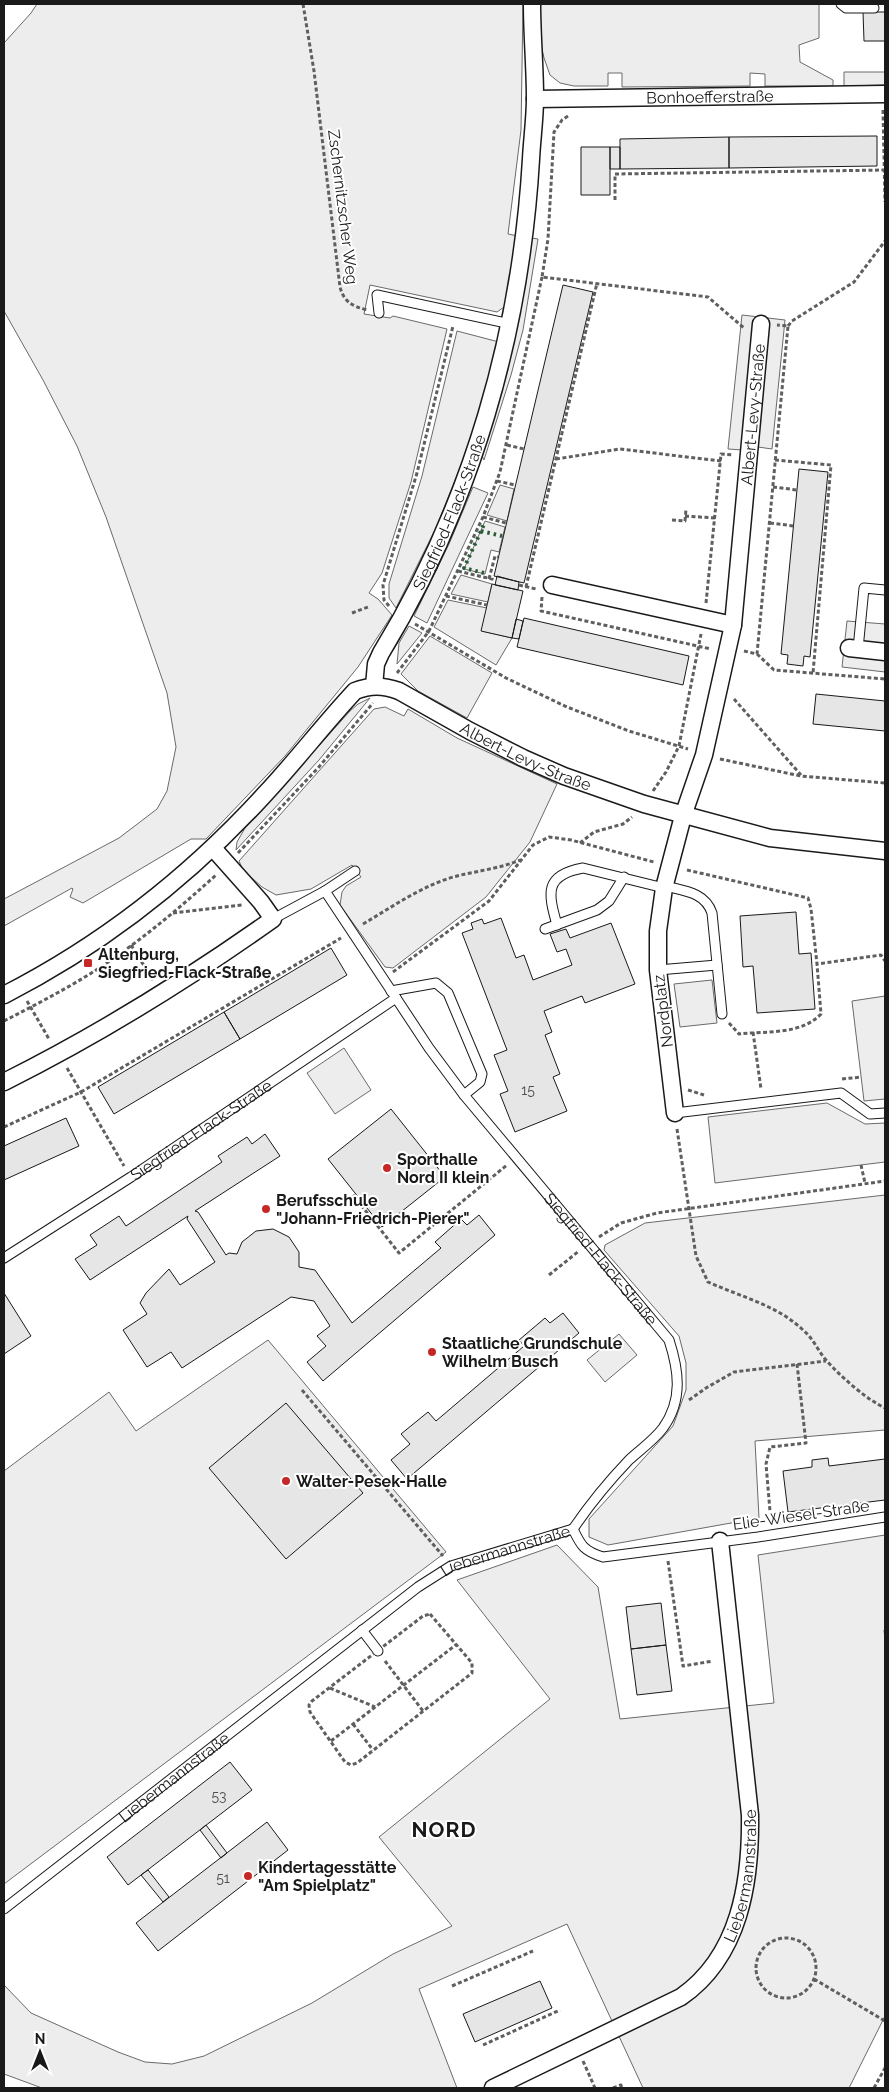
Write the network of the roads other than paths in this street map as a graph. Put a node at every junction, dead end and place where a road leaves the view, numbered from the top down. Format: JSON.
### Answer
{"nodes":[{"id":1,"x":532,"y":4,"type":"edge"},
{"id":2,"x":841,"y":4,"type":"edge"},
{"id":3,"x":874,"y":8,"type":"dead end"},
{"id":4,"x":885,"y":94,"type":"edge"},
{"id":5,"x":535,"y":99,"type":"junction"},
{"id":6,"x":379,"y":313,"type":"road end"},
{"id":7,"x":510,"y":324,"type":"junction"},
{"id":8,"x":761,"y":324,"type":"road end"},
{"id":9,"x":552,"y":585,"type":"dead end"},
{"id":10,"x":885,"y":590,"type":"edge"},
{"id":11,"x":733,"y":626,"type":"junction"},
{"id":12,"x":854,"y":648,"type":"joint"},
{"id":13,"x":885,"y":652,"type":"edge"},
{"id":14,"x":374,"y":686,"type":"junction"},
{"id":15,"x":683,"y":816,"type":"junction"},
{"id":16,"x":213,"y":848,"type":"junction"},
{"id":17,"x":885,"y":851,"type":"edge"},
{"id":18,"x":355,"y":871,"type":"dead end"},
{"id":19,"x":624,"y":877,"type":"junction"},
{"id":20,"x":665,"y":887,"type":"junction"},
{"id":21,"x":325,"y":891,"type":"junction"},
{"id":22,"x":273,"y":919,"type":"junction"},
{"id":23,"x":557,"y":925,"type":"junction"},
{"id":24,"x":545,"y":929,"type":"dead end"},
{"id":25,"x":717,"y":965,"type":"junction"},
{"id":26,"x":658,"y":970,"type":"junction"},
{"id":27,"x":394,"y":994,"type":"junction"},
{"id":28,"x":4,"y":995,"type":"edge"},
{"id":29,"x":722,"y":1014,"type":"road end"},
{"id":30,"x":4,"y":1082,"type":"edge"},
{"id":31,"x":464,"y":1095,"type":"junction"},
{"id":32,"x":885,"y":1112,"type":"edge"},
{"id":33,"x":675,"y":1113,"type":"joint"},
{"id":34,"x":4,"y":1258,"type":"edge"},
{"id":35,"x":885,"y":1518,"type":"edge"},
{"id":36,"x":573,"y":1529,"type":"junction"},
{"id":37,"x":720,"y":1541,"type":"junction"},
{"id":38,"x":362,"y":1630,"type":"junction"},
{"id":39,"x":378,"y":1651,"type":"road end"},
{"id":40,"x":4,"y":1909,"type":"edge"},
{"id":41,"x":524,"y":2081,"type":"edge"},
{"id":42,"x":492,"y":2088,"type":"edge"}],
"edges":[{"from":1,"to":5,"type":"street","name":"Siegfried-Flack-Straße"},
{"from":2,"to":3,"type":"lane"},
{"from":4,"to":5,"type":"street","name":"Bonhoefferstraße"},
{"from":5,"to":7,"type":"street","name":"Siegfried-Flack-Straße"},
{"from":6,"to":7,"type":"lane"},
{"from":7,"to":14,"type":"street","name":"Siegfried-Flack-Straße"},
{"from":8,"to":11,"type":"street","name":"Albert-Levy-Straße"},
{"from":9,"to":11,"type":"street"},
{"from":10,"to":12,"type":"lane"},
{"from":11,"to":15,"type":"street","name":"Albert-Levy-Straße"},
{"from":12,"to":13,"type":"street"},
{"from":14,"to":15,"type":"street","name":"Albert-Levy-Straße"},
{"from":14,"to":16,"type":"street"},
{"from":15,"to":17,"type":"street","name":"Albert-Levy-Straße"},
{"from":15,"to":20,"type":"street","name":"Nordplatz"},
{"from":16,"to":22,"type":"street"},
{"from":16,"to":28,"type":"street"},
{"from":18,"to":21,"type":"lane"},
{"from":19,"to":20,"type":"lane"},
{"from":19,"to":23,"type":"lane"},
{"from":19,"to":23,"type":"lane"},
{"from":20,"to":25,"type":"lane"},
{"from":20,"to":26,"type":"street","name":"Nordplatz"},
{"from":21,"to":22,"type":"lane"},
{"from":21,"to":27,"type":"lane","name":"Siegfried-Flack-Straße"},
{"from":22,"to":30,"type":"street"},
{"from":23,"to":24,"type":"lane"},
{"from":25,"to":26,"type":"lane"},
{"from":25,"to":29,"type":"lane"},
{"from":26,"to":33,"type":"street","name":"Nordplatz"},
{"from":27,"to":31,"type":"lane","name":"Siegfried-Flack-Straße"},
{"from":27,"to":31,"type":"lane"},
{"from":27,"to":34,"type":"lane","name":"Siegfried-Flack-Straße"},
{"from":31,"to":36,"type":"lane","name":"Siegfried-Flack-Straße"},
{"from":32,"to":33,"type":"lane"},
{"from":35,"to":37,"type":"lane","name":"Elie-Wiesel-Straße"},
{"from":36,"to":37,"type":"lane","name":"Liebermannstraße"},
{"from":36,"to":38,"type":"lane","name":"Liebermannstraße"},
{"from":37,"to":41,"type":"street","name":"Liebermannstraße"},
{"from":38,"to":39,"type":"lane"},
{"from":38,"to":40,"type":"lane","name":"Liebermannstraße"},
{"from":41,"to":42,"type":"street","name":"Liebermannstraße"}]}
